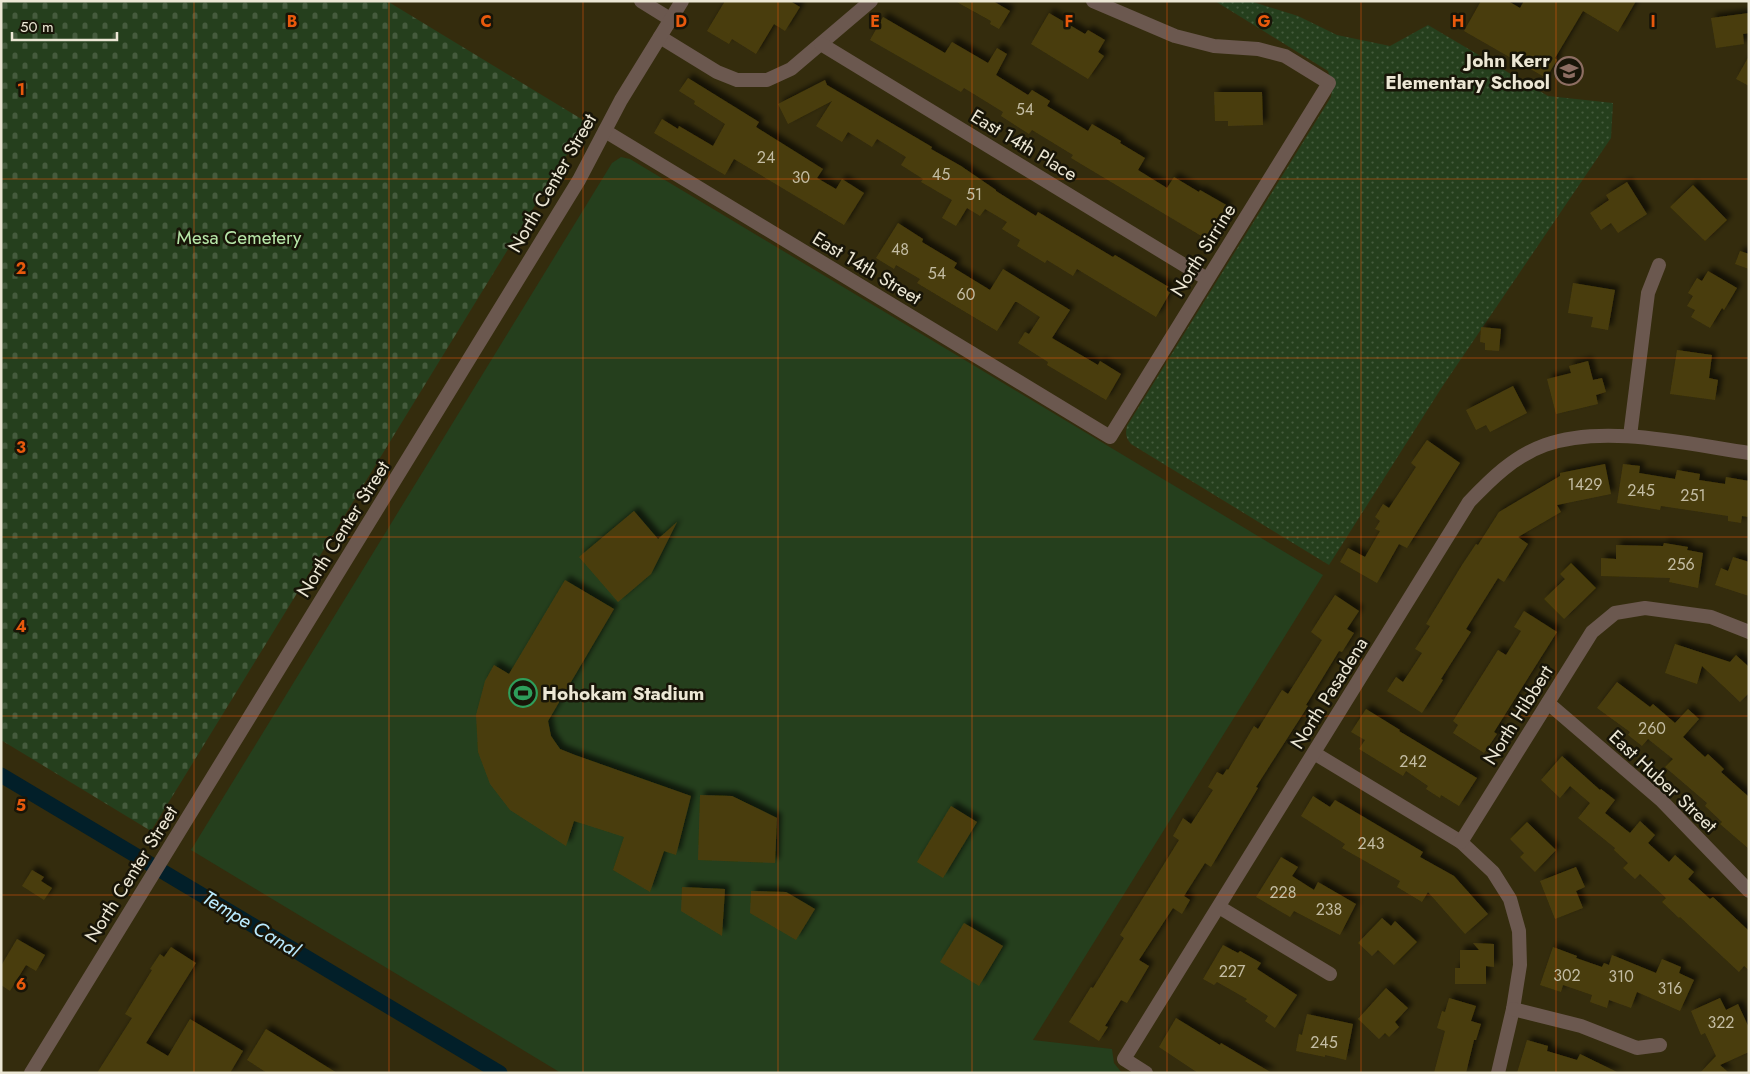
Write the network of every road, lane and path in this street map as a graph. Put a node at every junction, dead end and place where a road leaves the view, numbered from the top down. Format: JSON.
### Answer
{"nodes":[{"id":1,"x":641,"y":1,"type":"edge"},
{"id":2,"x":682,"y":1,"type":"edge"},
{"id":3,"x":871,"y":1,"type":"edge"},
{"id":4,"x":1093,"y":1,"type":"edge"},
{"id":5,"x":670,"y":19,"type":"junction"},
{"id":6,"x":660,"y":37,"type":"junction"},
{"id":7,"x":821,"y":44,"type":"junction"},
{"id":8,"x":605,"y":131,"type":"junction"},
{"id":9,"x":1658,"y":265,"type":"dead end"},
{"id":10,"x":1207,"y":279,"type":"junction"},
{"id":11,"x":1630,"y":436,"type":"junction"},
{"id":12,"x":1110,"y":438,"type":"joint"},
{"id":13,"x":1749,"y":453,"type":"edge"},
{"id":14,"x":1749,"y":632,"type":"edge"},
{"id":15,"x":1548,"y":703,"type":"junction"},
{"id":16,"x":1314,"y":753,"type":"junction"},
{"id":17,"x":1461,"y":842,"type":"junction"},
{"id":18,"x":1749,"y":891,"type":"edge"},
{"id":19,"x":1219,"y":907,"type":"junction"},
{"id":20,"x":1330,"y":974,"type":"dead end"},
{"id":21,"x":1513,"y":1009,"type":"junction"},
{"id":22,"x":1660,"y":1045,"type":"dead end"},
{"id":23,"x":31,"y":1073,"type":"edge"},
{"id":24,"x":1146,"y":1073,"type":"edge"},
{"id":25,"x":1498,"y":1073,"type":"edge"}],
"edges":[{"from":1,"to":5,"type":"street"},
{"from":2,"to":5,"type":"street","name":"North Center Street"},
{"from":3,"to":7,"type":"street"},
{"from":4,"to":10,"type":"street","name":"North Sirrine"},
{"from":5,"to":6,"type":"street","name":"North Center Street"},
{"from":6,"to":7,"type":"street"},
{"from":6,"to":8,"type":"street","name":"North Center Street"},
{"from":7,"to":10,"type":"street","name":"East 14th Place"},
{"from":8,"to":12,"type":"street","name":"East 14th Street"},
{"from":8,"to":23,"type":"street","name":"North Center Street"},
{"from":9,"to":11,"type":"street"},
{"from":10,"to":12,"type":"street","name":"North Sirrine"},
{"from":11,"to":13,"type":"street","name":"North Pasadena"},
{"from":11,"to":16,"type":"street","name":"North Pasadena"},
{"from":14,"to":15,"type":"street","name":"North Hibbert"},
{"from":15,"to":17,"type":"street","name":"North Hibbert"},
{"from":15,"to":18,"type":"street","name":"East Huber Street"},
{"from":16,"to":17,"type":"street"},
{"from":16,"to":19,"type":"street","name":"North Pasadena"},
{"from":17,"to":21,"type":"street"},
{"from":19,"to":20,"type":"street"},
{"from":19,"to":24,"type":"street","name":"North Pasadena"},
{"from":21,"to":22,"type":"street"},
{"from":21,"to":25,"type":"street"}]}
